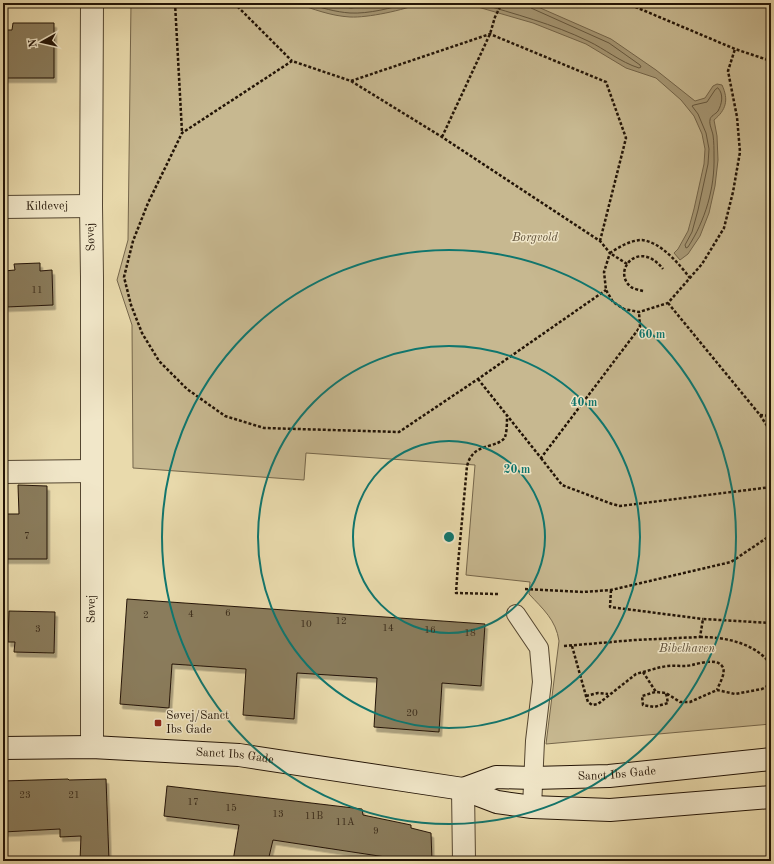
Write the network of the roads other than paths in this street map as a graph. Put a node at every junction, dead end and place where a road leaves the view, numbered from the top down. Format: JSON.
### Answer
{"nodes":[{"id":1,"x":92,"y":3,"type":"edge"},
{"id":2,"x":90,"y":206,"type":"junction"},
{"id":3,"x":3,"y":207,"type":"edge"},
{"id":4,"x":92,"y":471,"type":"junction"},
{"id":5,"x":3,"y":472,"type":"edge"},
{"id":6,"x":516,"y":614,"type":"dead end"},
{"id":7,"x":92,"y":747,"type":"junction"},
{"id":8,"x":3,"y":748,"type":"edge"},
{"id":9,"x":771,"y":759,"type":"edge"},
{"id":10,"x":533,"y":778,"type":"junction"},
{"id":11,"x":463,"y":789,"type":"junction"},
{"id":12,"x":771,"y":797,"type":"edge"},
{"id":13,"x":532,"y":807,"type":"junction"},
{"id":14,"x":464,"y":861,"type":"edge"}],
"edges":[{"from":1,"to":2,"type":"main road","name":"Søvej"},
{"from":2,"to":3,"type":"main road","name":"Kildevej"},
{"from":2,"to":4,"type":"main road","name":"Søvej"},
{"from":4,"to":5,"type":"main road"},
{"from":4,"to":7,"type":"main road","name":"Søvej"},
{"from":6,"to":10,"type":"lane"},
{"from":7,"to":8,"type":"main road","name":"Sanct Ibs Gade"},
{"from":7,"to":11,"type":"main road","name":"Sanct Ibs Gade"},
{"from":9,"to":10,"type":"main road","name":"Sanct Ibs Gade"},
{"from":10,"to":11,"type":"main road","name":"Sanct Ibs Gade"},
{"from":10,"to":13,"type":"lane"},
{"from":11,"to":13,"type":"main road","name":"Sanct Ibs Gade"},
{"from":11,"to":14,"type":"main road"},
{"from":12,"to":13,"type":"main road","name":"Sanct Ibs Gade"}]}
